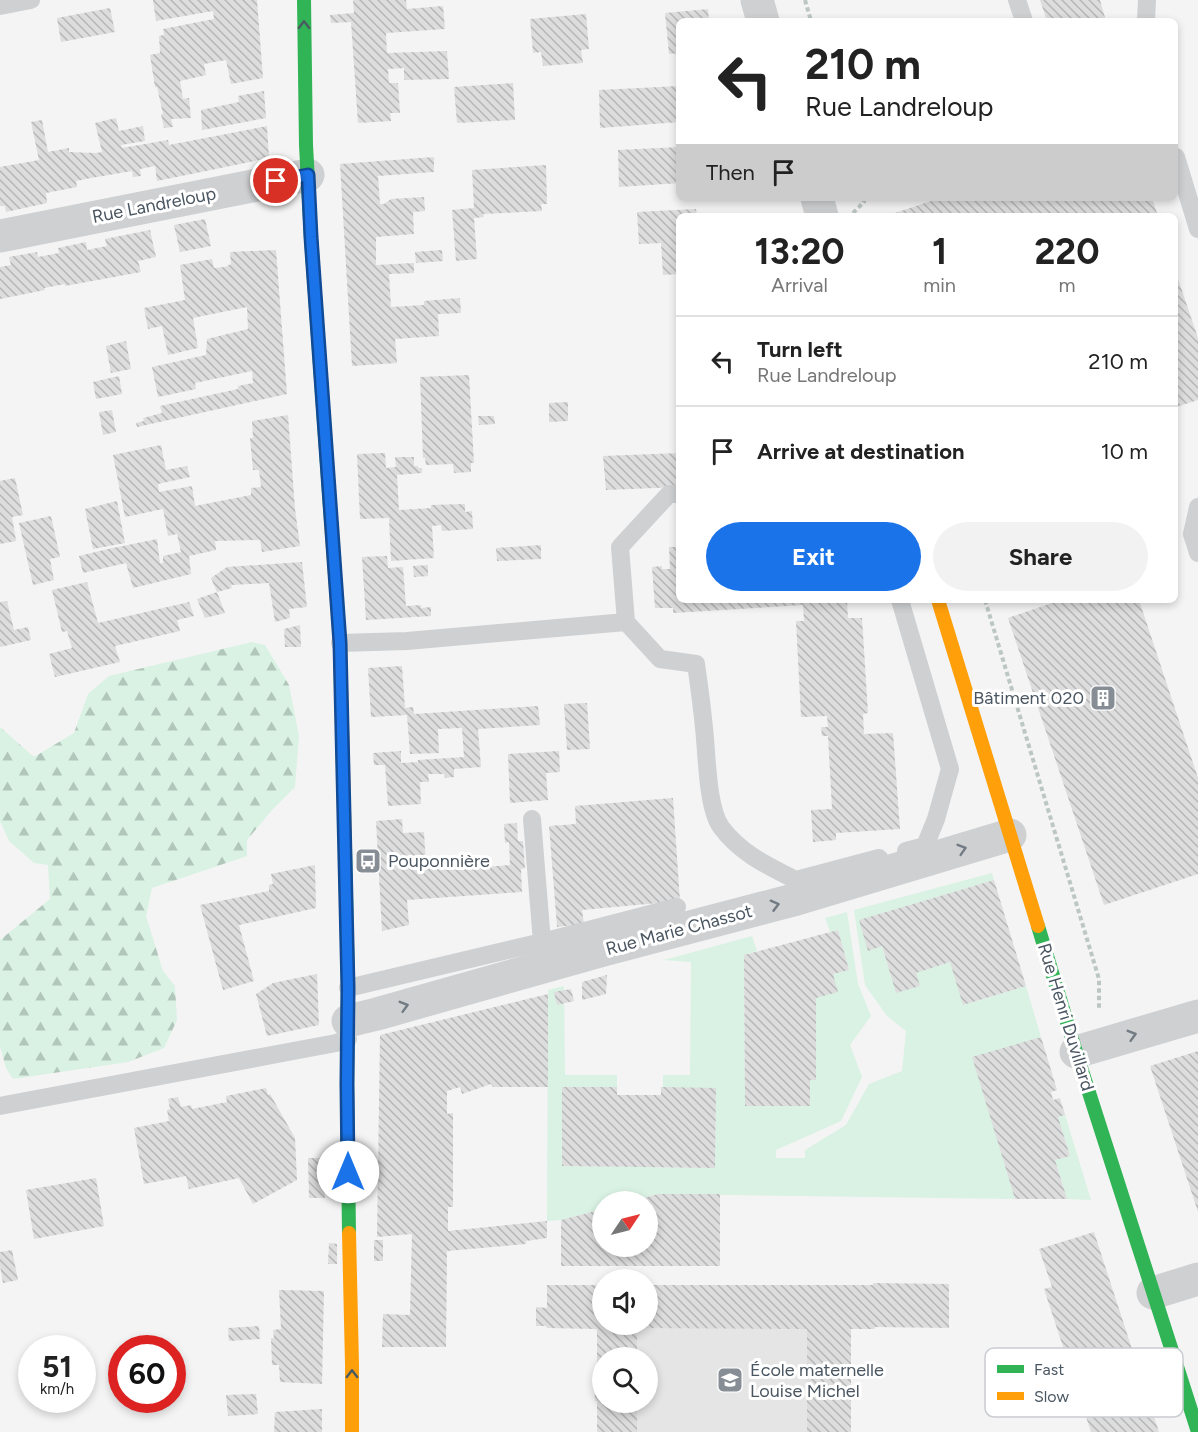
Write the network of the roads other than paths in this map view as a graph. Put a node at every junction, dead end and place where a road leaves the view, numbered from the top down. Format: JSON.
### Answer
{"nodes":[{"id":1,"x":31,"y":0,"type":"edge"},
{"id":2,"x":304,"y":0,"type":"edge"},
{"id":3,"x":757,"y":0,"type":"edge"},
{"id":4,"x":1017,"y":0,"type":"edge"},
{"id":5,"x":1147,"y":0,"type":"edge"},
{"id":6,"x":0,"y":6,"type":"edge"},
{"id":7,"x":762,"y":18,"type":"edge"},
{"id":8,"x":1023,"y":18,"type":"edge"},
{"id":9,"x":1146,"y":18,"type":"edge"},
{"id":10,"x":291,"y":35,"type":"dead end"},
{"id":11,"x":1178,"y":164,"type":"edge"},
{"id":12,"x":308,"y":175,"type":"junction"},
{"id":13,"x":1198,"y":229,"type":"edge"},
{"id":14,"x":0,"y":236,"type":"edge"},
{"id":15,"x":676,"y":494,"type":"edge"},
{"id":16,"x":1198,"y":507,"type":"edge"},
{"id":17,"x":1195,"y":533,"type":"edge"},
{"id":18,"x":1198,"y":553,"type":"edge"},
{"id":19,"x":901,"y":603,"type":"edge"},
{"id":20,"x":939,"y":603,"type":"edge"},
{"id":21,"x":626,"y":622,"type":"junction"},
{"id":22,"x":340,"y":643,"type":"junction"},
{"id":23,"x":532,"y":819,"type":"dead end"},
{"id":24,"x":1010,"y":835,"type":"junction"},
{"id":25,"x":677,"y":907,"type":"dead end"},
{"id":26,"x":542,"y":942,"type":"junction"},
{"id":27,"x":348,"y":988,"type":"junction"},
{"id":28,"x":1198,"y":1016,"type":"edge"},
{"id":29,"x":348,"y":1030,"type":"junction"},
{"id":30,"x":1076,"y":1052,"type":"junction"},
{"id":31,"x":0,"y":1106,"type":"edge"},
{"id":32,"x":1198,"y":1279,"type":"edge"},
{"id":33,"x":1153,"y":1293,"type":"junction"},
{"id":34,"x":1171,"y":1348,"type":"edge"},
{"id":35,"x":1183,"y":1386,"type":"edge"},
{"id":36,"x":352,"y":1432,"type":"edge"},
{"id":37,"x":1198,"y":1432,"type":"edge"}],
"edges":[{"from":1,"to":6,"type":"lane"},
{"from":12,"to":2,"type":"main road","one_way":true},
{"from":3,"to":7,"type":"street"},
{"from":4,"to":8,"type":"lane"},
{"from":5,"to":9,"type":"lane"},
{"from":10,"to":12,"type":"main road"},
{"from":11,"to":13,"type":"lane"},
{"from":12,"to":14,"type":"street","name":"Rue Landreloup"},
{"from":12,"to":22,"type":"main road"},
{"from":15,"to":21,"type":"lane"},
{"from":16,"to":17,"type":"lane"},
{"from":17,"to":18,"type":"lane"},
{"from":19,"to":21,"type":"lane"},
{"from":20,"to":24,"type":"main road","name":"Rue Henri Duvillard"},
{"from":21,"to":22,"type":"lane"},
{"from":22,"to":27,"type":"main road"},
{"from":23,"to":26,"type":"lane"},
{"from":29,"to":24,"type":"street","name":"Rue Marie Chassot","one_way":true},
{"from":24,"to":30,"type":"main road","name":"Rue Henri Duvillard"},
{"from":25,"to":26,"type":"lane"},
{"from":26,"to":27,"type":"lane"},
{"from":27,"to":29,"type":"main road"},
{"from":30,"to":28,"type":"street","one_way":true},
{"from":29,"to":31,"type":"lane"},
{"from":36,"to":29,"type":"main road","one_way":true},
{"from":30,"to":33,"type":"main road","name":"Rue Henri Duvillard"},
{"from":32,"to":33,"type":"street"},
{"from":33,"to":34,"type":"main road","name":"Rue Henri Duvillard"},
{"from":35,"to":37,"type":"main road","name":"Rue Henri Duvillard"}]}
